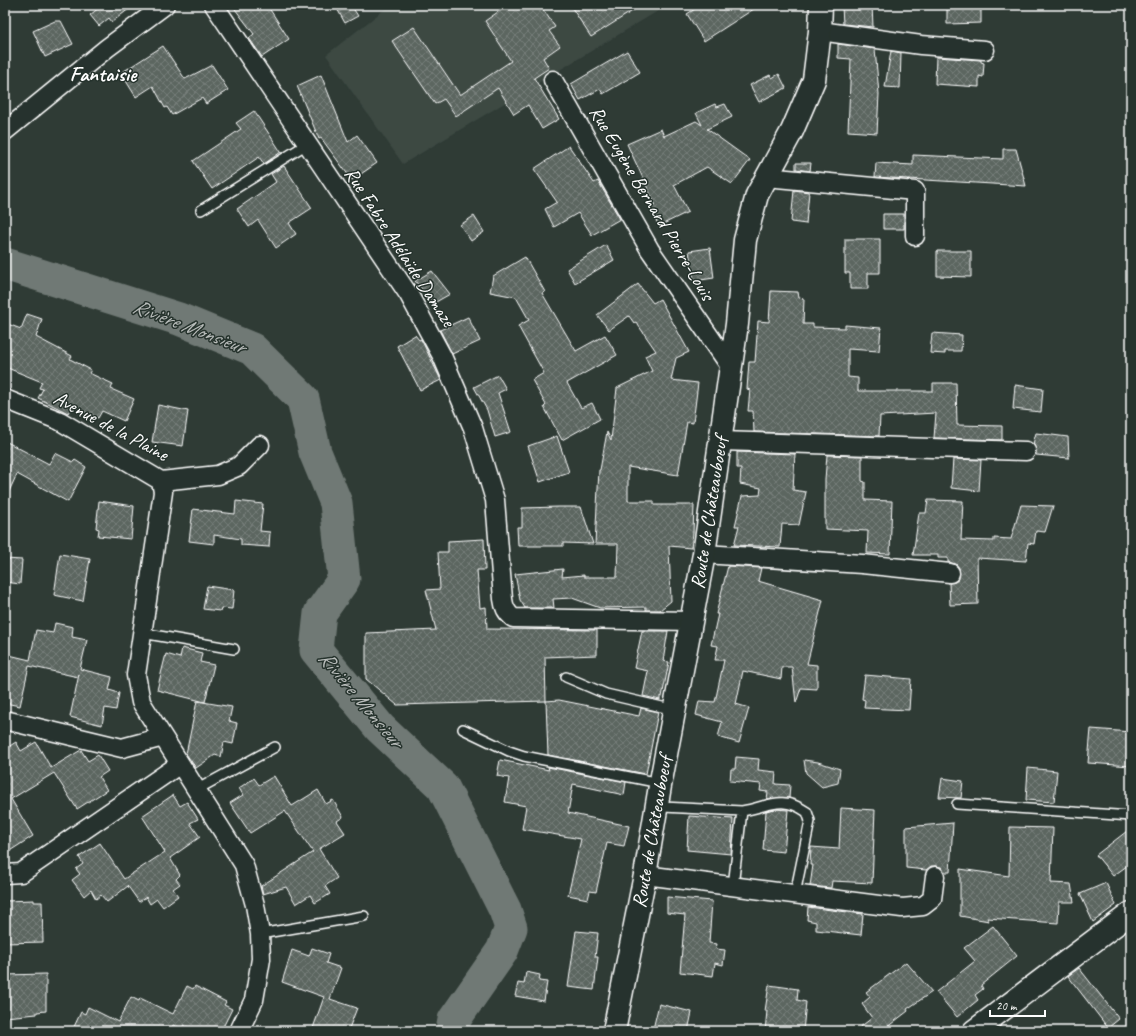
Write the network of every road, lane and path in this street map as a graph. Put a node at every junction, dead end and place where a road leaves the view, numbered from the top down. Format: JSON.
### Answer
{"nodes":[{"id":1,"x":165,"y":5,"type":"edge"},
{"id":2,"x":214,"y":5,"type":"edge"},
{"id":3,"x":821,"y":5,"type":"edge"},
{"id":4,"x":820,"y":31,"type":"junction"},
{"id":5,"x":985,"y":50,"type":"dead end"},
{"id":6,"x":553,"y":80,"type":"dead end"},
{"id":7,"x":6,"y":129,"type":"edge"},
{"id":8,"x":307,"y":144,"type":"junction"},
{"id":9,"x":766,"y":177,"type":"junction"},
{"id":10,"x":201,"y":210,"type":"dead end"},
{"id":11,"x":915,"y":236,"type":"dead end"},
{"id":12,"x":730,"y":366,"type":"junction"},
{"id":13,"x":5,"y":399,"type":"edge"},
{"id":14,"x":720,"y":442,"type":"junction"},
{"id":15,"x":260,"y":445,"type":"dead end"},
{"id":16,"x":1026,"y":451,"type":"dead end"},
{"id":17,"x":161,"y":481,"type":"junction"},
{"id":18,"x":704,"y":554,"type":"junction"},
{"id":19,"x":950,"y":573,"type":"dead end"},
{"id":20,"x":692,"y":621,"type":"junction"},
{"id":21,"x":142,"y":633,"type":"junction"},
{"id":22,"x":234,"y":649,"type":"dead end"},
{"id":23,"x":566,"y":677,"type":"dead end"},
{"id":24,"x":675,"y":710,"type":"junction"},
{"id":25,"x":9,"y":721,"type":"dead end"},
{"id":26,"x":463,"y":728,"type":"dead end"},
{"id":27,"x":163,"y":737,"type":"junction"},
{"id":28,"x":275,"y":747,"type":"dead end"},
{"id":29,"x":180,"y":764,"type":"junction"},
{"id":30,"x":660,"y":783,"type":"junction"},
{"id":31,"x":196,"y":790,"type":"junction"},
{"id":32,"x":957,"y":804,"type":"dead end"},
{"id":33,"x":656,"y":805,"type":"junction"},
{"id":34,"x":742,"y":811,"type":"junction"},
{"id":35,"x":1131,"y":816,"type":"edge"},
{"id":36,"x":5,"y":874,"type":"edge"},
{"id":37,"x":645,"y":875,"type":"junction"},
{"id":38,"x":935,"y":876,"type":"dead end"},
{"id":39,"x":733,"y":886,"type":"junction"},
{"id":40,"x":795,"y":894,"type":"junction"},
{"id":41,"x":1131,"y":913,"type":"edge"},
{"id":42,"x":364,"y":916,"type":"dead end"},
{"id":43,"x":260,"y":934,"type":"junction"},
{"id":44,"x":239,"y":1031,"type":"edge"},
{"id":45,"x":614,"y":1031,"type":"edge"},
{"id":46,"x":974,"y":1031,"type":"edge"}],
"edges":[{"from":1,"to":7,"type":"street"},
{"from":2,"to":8,"type":"street","name":"Rue Fabre Adélaïde Damaze"},
{"from":3,"to":4,"type":"main road","name":"Route de Châteauboeuf"},
{"from":4,"to":5,"type":"street"},
{"from":4,"to":9,"type":"main road","name":"Route de Châteauboeuf"},
{"from":6,"to":12,"type":"street","name":"Rue Eugène Bernard Pierre-Louis"},
{"from":8,"to":10,"type":"lane"},
{"from":8,"to":20,"type":"street","name":"Rue Fabre Adélaïde Damaze"},
{"from":9,"to":11,"type":"street"},
{"from":9,"to":12,"type":"main road","name":"Route de Châteauboeuf"},
{"from":12,"to":14,"type":"main road","name":"Route de Châteauboeuf"},
{"from":13,"to":17,"type":"street","name":"Avenue de la Plaine"},
{"from":14,"to":16,"type":"street"},
{"from":14,"to":18,"type":"main road","name":"Route de Châteauboeuf"},
{"from":15,"to":17,"type":"street","name":"Avenue de la Plaine"},
{"from":17,"to":21,"type":"street"},
{"from":18,"to":19,"type":"street"},
{"from":18,"to":20,"type":"main road","name":"Route de Châteauboeuf"},
{"from":20,"to":24,"type":"main road","name":"Route de Châteauboeuf"},
{"from":21,"to":22,"type":"lane"},
{"from":21,"to":27,"type":"street"},
{"from":23,"to":24,"type":"lane"},
{"from":24,"to":30,"type":"main road","name":"Route de Châteauboeuf"},
{"from":25,"to":27,"type":"street"},
{"from":26,"to":30,"type":"lane"},
{"from":27,"to":29,"type":"street"},
{"from":28,"to":31,"type":"lane"},
{"from":29,"to":31,"type":"street"},
{"from":29,"to":36,"type":"street"},
{"from":30,"to":33,"type":"main road","name":"Route de Châteauboeuf"},
{"from":31,"to":43,"type":"street"},
{"from":32,"to":35,"type":"lane"},
{"from":33,"to":34,"type":"lane"},
{"from":33,"to":37,"type":"main road","name":"Route de Châteauboeuf"},
{"from":34,"to":39,"type":"lane"},
{"from":34,"to":40,"type":"lane"},
{"from":37,"to":39,"type":"street"},
{"from":37,"to":45,"type":"main road","name":"Route de Châteauboeuf"},
{"from":38,"to":40,"type":"street"},
{"from":39,"to":40,"type":"street"},
{"from":41,"to":46,"type":"main road"},
{"from":42,"to":43,"type":"lane"},
{"from":43,"to":44,"type":"street"}]}
